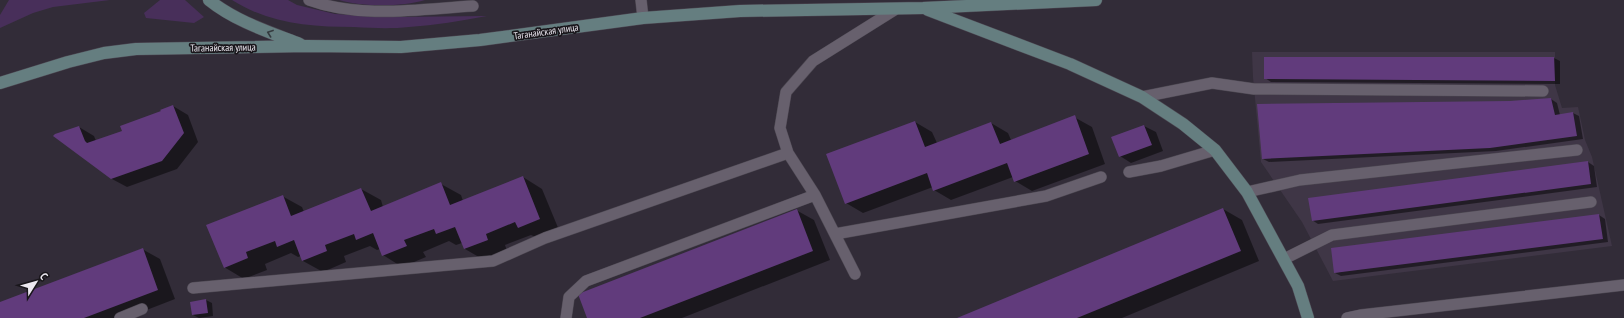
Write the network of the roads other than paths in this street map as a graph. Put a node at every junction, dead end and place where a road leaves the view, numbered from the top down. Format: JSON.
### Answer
{"nodes":[{"id":1,"x":208,"y":0,"type":"edge"},
{"id":2,"x":309,"y":0,"type":"edge"},
{"id":3,"x":641,"y":0,"type":"edge"},
{"id":4,"x":1096,"y":0,"type":"edge"},
{"id":5,"x":473,"y":6,"type":"dead end"},
{"id":6,"x":924,"y":8,"type":"junction"},
{"id":7,"x":896,"y":9,"type":"junction"},
{"id":8,"x":642,"y":18,"type":"junction"},
{"id":9,"x":307,"y":46,"type":"junction"},
{"id":10,"x":0,"y":83,"type":"edge"},
{"id":11,"x":1543,"y":91,"type":"dead end"},
{"id":12,"x":1142,"y":98,"type":"junction"},
{"id":13,"x":1215,"y":150,"type":"junction"},
{"id":14,"x":1577,"y":150,"type":"dead end"},
{"id":15,"x":788,"y":152,"type":"junction"},
{"id":16,"x":1129,"y":172,"type":"dead end"},
{"id":17,"x":1101,"y":177,"type":"dead end"},
{"id":18,"x":1247,"y":192,"type":"junction"},
{"id":19,"x":815,"y":195,"type":"junction"},
{"id":20,"x":1591,"y":202,"type":"dead end"},
{"id":21,"x":835,"y":234,"type":"junction"},
{"id":22,"x":1284,"y":259,"type":"junction"},
{"id":23,"x":855,"y":274,"type":"dead end"},
{"id":24,"x":1624,"y":284,"type":"edge"},
{"id":25,"x":193,"y":288,"type":"dead end"},
{"id":26,"x":142,"y":310,"type":"dead end"},
{"id":27,"x":120,"y":318,"type":"edge"},
{"id":28,"x":566,"y":318,"type":"edge"},
{"id":29,"x":1308,"y":318,"type":"edge"},
{"id":30,"x":1347,"y":318,"type":"edge"}],
"edges":[{"from":9,"to":1,"type":"main road","one_way":true},
{"from":2,"to":5,"type":"lane"},
{"from":3,"to":8,"type":"lane"},
{"from":4,"to":6,"type":"main road","name":"Таганайская улица"},
{"from":6,"to":7,"type":"main road","name":"Таганайская улица"},
{"from":6,"to":12,"type":"main road"},
{"from":7,"to":8,"type":"main road","name":"Таганайская улица"},
{"from":7,"to":15,"type":"lane"},
{"from":8,"to":9,"type":"main road","name":"Таганайская улица"},
{"from":9,"to":10,"type":"main road","name":"Таганайская улица"},
{"from":11,"to":12,"type":"lane"},
{"from":12,"to":13,"type":"main road"},
{"from":13,"to":16,"type":"lane"},
{"from":13,"to":18,"type":"main road"},
{"from":14,"to":18,"type":"lane"},
{"from":15,"to":19,"type":"lane"},
{"from":15,"to":25,"type":"lane"},
{"from":17,"to":21,"type":"lane"},
{"from":18,"to":22,"type":"main road"},
{"from":19,"to":21,"type":"lane"},
{"from":19,"to":28,"type":"lane"},
{"from":20,"to":22,"type":"lane"},
{"from":21,"to":23,"type":"lane"},
{"from":22,"to":29,"type":"main road"},
{"from":24,"to":30,"type":"lane"},
{"from":26,"to":27,"type":"lane"}]}
